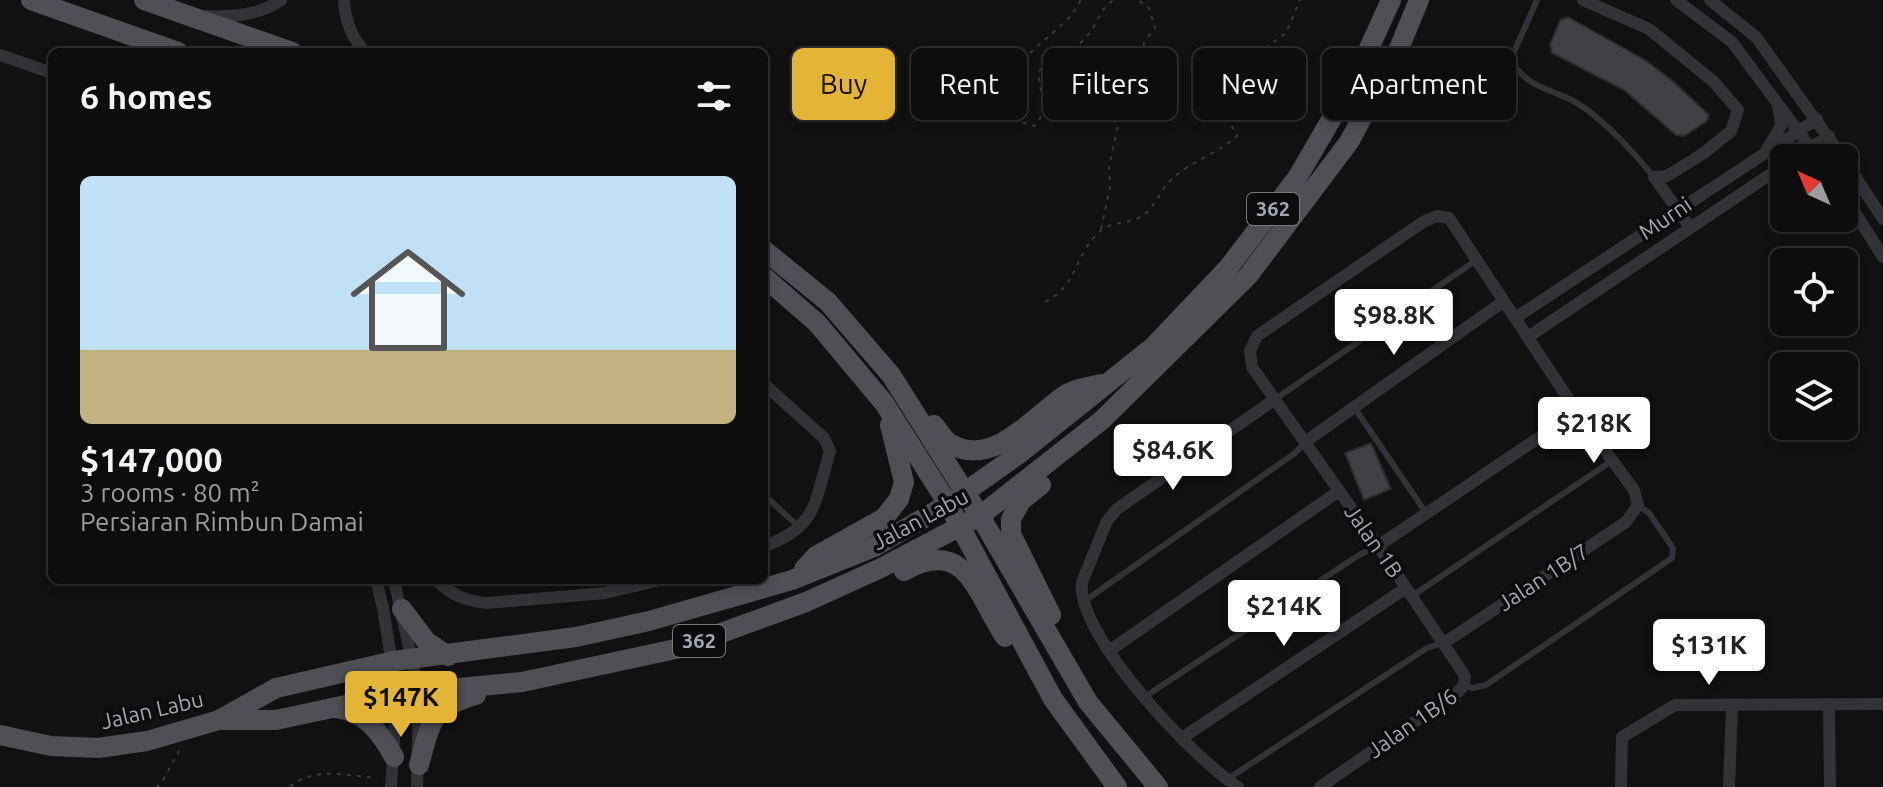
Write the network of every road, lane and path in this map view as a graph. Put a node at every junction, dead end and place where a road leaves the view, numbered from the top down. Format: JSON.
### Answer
{"nodes":[{"id":1,"x":31,"y":0,"type":"edge"},
{"id":2,"x":144,"y":0,"type":"edge"},
{"id":3,"x":281,"y":0,"type":"edge"},
{"id":4,"x":344,"y":0,"type":"edge"},
{"id":5,"x":1080,"y":0,"type":"edge"},
{"id":6,"x":1114,"y":0,"type":"edge"},
{"id":7,"x":1138,"y":0,"type":"edge"},
{"id":8,"x":1300,"y":0,"type":"edge"},
{"id":9,"x":1391,"y":0,"type":"edge"},
{"id":10,"x":1419,"y":0,"type":"edge"},
{"id":11,"x":1537,"y":0,"type":"edge"},
{"id":12,"x":1583,"y":0,"type":"edge"},
{"id":13,"x":1676,"y":0,"type":"edge"},
{"id":14,"x":1710,"y":0,"type":"edge"},
{"id":15,"x":184,"y":15,"type":"junction"},
{"id":16,"x":167,"y":48,"type":"edge"},
{"id":17,"x":280,"y":48,"type":"edge"},
{"id":18,"x":361,"y":48,"type":"edge"},
{"id":19,"x":0,"y":55,"type":"edge"},
{"id":20,"x":48,"y":72,"type":"edge"},
{"id":21,"x":1777,"y":100,"type":"junction"},
{"id":22,"x":1817,"y":119,"type":"junction"},
{"id":23,"x":1798,"y":130,"type":"junction"},
{"id":24,"x":1829,"y":136,"type":"junction"},
{"id":25,"x":1808,"y":144,"type":"edge"},
{"id":26,"x":1822,"y":144,"type":"edge"},
{"id":27,"x":1834,"y":144,"type":"edge"},
{"id":28,"x":1762,"y":154,"type":"junction"},
{"id":29,"x":1770,"y":175,"type":"edge"},
{"id":30,"x":1654,"y":177,"type":"junction"},
{"id":31,"x":1858,"y":181,"type":"edge"},
{"id":32,"x":1677,"y":209,"type":"junction"},
{"id":33,"x":1858,"y":217,"type":"edge"},
{"id":34,"x":1883,"y":219,"type":"edge"},
{"id":35,"x":1690,"y":227,"type":"junction"},
{"id":36,"x":1101,"y":231,"type":"junction"},
{"id":37,"x":768,"y":253,"type":"edge"},
{"id":38,"x":1883,"y":257,"type":"edge"},
{"id":39,"x":1476,"y":260,"type":"junction"},
{"id":40,"x":1586,"y":271,"type":"junction"},
{"id":41,"x":768,"y":280,"type":"edge"},
{"id":42,"x":1598,"y":289,"type":"junction"},
{"id":43,"x":768,"y":291,"type":"edge"},
{"id":44,"x":1504,"y":301,"type":"junction"},
{"id":45,"x":1045,"y":302,"type":"dead end"},
{"id":46,"x":801,"y":307,"type":"junction"},
{"id":47,"x":1515,"y":318,"type":"junction"},
{"id":48,"x":1528,"y":337,"type":"junction"},
{"id":49,"x":1109,"y":382,"type":"junction"},
{"id":50,"x":768,"y":388,"type":"edge"},
{"id":51,"x":893,"y":397,"type":"junction"},
{"id":52,"x":1128,"y":397,"type":"junction"},
{"id":53,"x":1274,"y":400,"type":"junction"},
{"id":54,"x":1354,"y":407,"type":"junction"},
{"id":55,"x":1577,"y":412,"type":"junction"},
{"id":56,"x":1305,"y":442,"type":"junction"},
{"id":57,"x":1613,"y":460,"type":"junction"},
{"id":58,"x":1339,"y":491,"type":"junction"},
{"id":59,"x":956,"y":497,"type":"junction"},
{"id":60,"x":768,"y":499,"type":"edge"},
{"id":61,"x":1638,"y":505,"type":"junction"},
{"id":62,"x":1426,"y":513,"type":"junction"},
{"id":63,"x":980,"y":516,"type":"junction"},
{"id":64,"x":961,"y":527,"type":"junction"},
{"id":65,"x":800,"y":528,"type":"junction"},
{"id":66,"x":768,"y":545,"type":"edge"},
{"id":67,"x":1378,"y":546,"type":"junction"},
{"id":68,"x":792,"y":580,"type":"junction"},
{"id":69,"x":377,"y":584,"type":"edge"},
{"id":70,"x":395,"y":584,"type":"edge"},
{"id":71,"x":441,"y":584,"type":"edge"},
{"id":72,"x":643,"y":584,"type":"edge"},
{"id":73,"x":1409,"y":592,"type":"junction"},
{"id":74,"x":806,"y":602,"type":"junction"},
{"id":75,"x":1083,"y":602,"type":"junction"},
{"id":76,"x":402,"y":609,"type":"junction"},
{"id":77,"x":1444,"y":643,"type":"junction"},
{"id":78,"x":1109,"y":651,"type":"junction"},
{"id":79,"x":448,"y":656,"type":"junction"},
{"id":80,"x":402,"y":661,"type":"junction"},
{"id":81,"x":1066,"y":663,"type":"junction"},
{"id":82,"x":1039,"y":675,"type":"junction"},
{"id":83,"x":522,"y":682,"type":"junction"},
{"id":84,"x":1464,"y":685,"type":"junction"},
{"id":85,"x":419,"y":692,"type":"junction"},
{"id":86,"x":397,"y":694,"type":"junction"},
{"id":87,"x":1143,"y":698,"type":"junction"},
{"id":88,"x":1829,"y":704,"type":"junction"},
{"id":89,"x":1883,"y":704,"type":"edge"},
{"id":90,"x":1732,"y":705,"type":"junction"},
{"id":91,"x":324,"y":708,"type":"junction"},
{"id":92,"x":219,"y":720,"type":"junction"},
{"id":93,"x":192,"y":728,"type":"junction"},
{"id":94,"x":0,"y":735,"type":"edge"},
{"id":95,"x":1182,"y":738,"type":"junction"},
{"id":96,"x":394,"y":757,"type":"junction"},
{"id":97,"x":419,"y":765,"type":"junction"},
{"id":98,"x":391,"y":783,"type":"edge"},
{"id":99,"x":1232,"y":783,"type":"edge"},
{"id":100,"x":156,"y":787,"type":"edge"},
{"id":101,"x":290,"y":787,"type":"edge"},
{"id":102,"x":417,"y":787,"type":"edge"},
{"id":103,"x":1117,"y":787,"type":"edge"},
{"id":104,"x":1158,"y":787,"type":"edge"},
{"id":105,"x":1320,"y":787,"type":"edge"},
{"id":106,"x":1621,"y":787,"type":"edge"},
{"id":107,"x":1729,"y":787,"type":"edge"},
{"id":108,"x":1830,"y":787,"type":"edge"}],
"edges":[{"from":1,"to":16,"type":"main road"},
{"from":2,"to":15,"type":"main road"},
{"from":3,"to":15,"type":"street"},
{"from":4,"to":18,"type":"street"},
{"from":5,"to":6,"type":"path"},
{"from":7,"to":36,"type":"path"},
{"from":8,"to":36,"type":"path"},
{"from":9,"to":49,"type":"main road","name":"Jalan Labu","number":"362"},
{"from":10,"to":52,"type":"main road","name":"Jalan Labu","number":"362"},
{"from":11,"to":30,"type":"lane"},
{"from":12,"to":30,"type":"street"},
{"from":13,"to":21,"type":"street"},
{"from":14,"to":22,"type":"street"},
{"from":15,"to":17,"type":"main road"},
{"from":19,"to":20,"type":"street"},
{"from":21,"to":23,"type":"street"},
{"from":21,"to":28,"type":"street"},
{"from":22,"to":23,"type":"street","name":"Murni"},
{"from":22,"to":24,"type":"street"},
{"from":23,"to":25,"type":"street"},
{"from":23,"to":28,"type":"street","name":"Murni"},
{"from":24,"to":26,"type":"street"},
{"from":24,"to":27,"type":"street"},
{"from":28,"to":32,"type":"street","name":"Murni"},
{"from":29,"to":35,"type":"street","name":"Murni"},
{"from":30,"to":32,"type":"street"},
{"from":31,"to":34,"type":"street"},
{"from":32,"to":35,"type":"street"},
{"from":32,"to":40,"type":"street","name":"Murni"},
{"from":33,"to":38,"type":"street"},
{"from":35,"to":42,"type":"street","name":"Murni"},
{"from":36,"to":45,"type":"path"},
{"from":37,"to":51,"type":"main road"},
{"from":39,"to":44,"type":"street"},
{"from":39,"to":53,"type":"lane"},
{"from":39,"to":53,"type":"street","name":"Jalan 1B"},
{"from":40,"to":42,"type":"street"},
{"from":40,"to":47,"type":"street","name":"Murni"},
{"from":41,"to":46,"type":"main road"},
{"from":42,"to":48,"type":"street","name":"Murni"},
{"from":43,"to":46,"type":"street"},
{"from":44,"to":47,"type":"street"},
{"from":44,"to":54,"type":"street"},
{"from":46,"to":51,"type":"main road"},
{"from":47,"to":48,"type":"street"},
{"from":48,"to":55,"type":"street"},
{"from":49,"to":51,"type":"main road"},
{"from":49,"to":59,"type":"main road","name":"Jalan Labu","number":"362"},
{"from":50,"to":65,"type":"street"},
{"from":51,"to":59,"type":"main road"},
{"from":51,"to":68,"type":"main road"},
{"from":52,"to":63,"type":"main road","name":"Jalan Labu","number":"362"},
{"from":52,"to":81,"type":"main road"},
{"from":53,"to":56,"type":"street","name":"Jalan 1B"},
{"from":53,"to":75,"type":"street"},
{"from":54,"to":56,"type":"street"},
{"from":54,"to":62,"type":"lane"},
{"from":55,"to":57,"type":"street"},
{"from":55,"to":62,"type":"street"},
{"from":56,"to":58,"type":"street","name":"Jalan 1B"},
{"from":56,"to":75,"type":"lane"},
{"from":57,"to":61,"type":"street"},
{"from":57,"to":73,"type":"lane"},
{"from":58,"to":67,"type":"street","name":"Jalan 1B"},
{"from":58,"to":78,"type":"street"},
{"from":59,"to":63,"type":"main road"},
{"from":59,"to":64,"type":"main road"},
{"from":59,"to":68,"type":"main road","name":"Jalan Labu","number":"362"},
{"from":60,"to":65,"type":"lane"},
{"from":61,"to":77,"type":"street","name":"Jalan 1B/7"},
{"from":61,"to":84,"type":"lane"},
{"from":62,"to":67,"type":"street"},
{"from":63,"to":64,"type":"main road","name":"Jalan Labu","number":"362"},
{"from":63,"to":81,"type":"main road"},
{"from":64,"to":74,"type":"main road","name":"Jalan Labu","number":"362"},
{"from":64,"to":82,"type":"main road"},
{"from":65,"to":66,"type":"street"},
{"from":67,"to":73,"type":"street","name":"Jalan 1B"},
{"from":67,"to":87,"type":"lane"},
{"from":68,"to":79,"type":"main road","name":"Jalan Labu","number":"362"},
{"from":69,"to":80,"type":"street"},
{"from":70,"to":76,"type":"street"},
{"from":71,"to":72,"type":"street"},
{"from":73,"to":77,"type":"street","name":"Jalan 1B"},
{"from":73,"to":95,"type":"street"},
{"from":74,"to":82,"type":"main road"},
{"from":74,"to":83,"type":"main road","name":"Jalan Labu","number":"362"},
{"from":75,"to":78,"type":"street"},
{"from":76,"to":79,"type":"main road"},
{"from":76,"to":80,"type":"street"},
{"from":77,"to":84,"type":"street","name":"Jalan 1B"},
{"from":77,"to":99,"type":"lane"},
{"from":78,"to":87,"type":"street"},
{"from":79,"to":80,"type":"main road","name":"Jalan Labu","number":"362"},
{"from":80,"to":85,"type":"street"},
{"from":80,"to":86,"type":"street"},
{"from":80,"to":92,"type":"main road","name":"Jalan Labu","number":"362"},
{"from":81,"to":104,"type":"main road"},
{"from":82,"to":103,"type":"main road"},
{"from":83,"to":85,"type":"main road","name":"Jalan Labu","number":"362"},
{"from":83,"to":97,"type":"main road"},
{"from":84,"to":105,"type":"street","name":"Jalan 1B/6"},
{"from":85,"to":86,"type":"main road","name":"Jalan Labu","number":"362"},
{"from":85,"to":97,"type":"street"},
{"from":86,"to":91,"type":"main road","name":"Jalan Labu","number":"362"},
{"from":86,"to":96,"type":"street"},
{"from":87,"to":95,"type":"street"},
{"from":88,"to":89,"type":"street"},
{"from":88,"to":90,"type":"street"},
{"from":88,"to":108,"type":"street"},
{"from":90,"to":106,"type":"street"},
{"from":90,"to":107,"type":"street"},
{"from":91,"to":92,"type":"main road","name":"Jalan Labu","number":"362"},
{"from":91,"to":96,"type":"main road"},
{"from":92,"to":93,"type":"main road","name":"Jalan Labu","number":"362"},
{"from":93,"to":94,"type":"main road","name":"Jalan Labu","number":"362"},
{"from":93,"to":100,"type":"path"},
{"from":95,"to":99,"type":"street"},
{"from":96,"to":98,"type":"street"},
{"from":97,"to":102,"type":"street"},
{"from":98,"to":101,"type":"path"}]}
